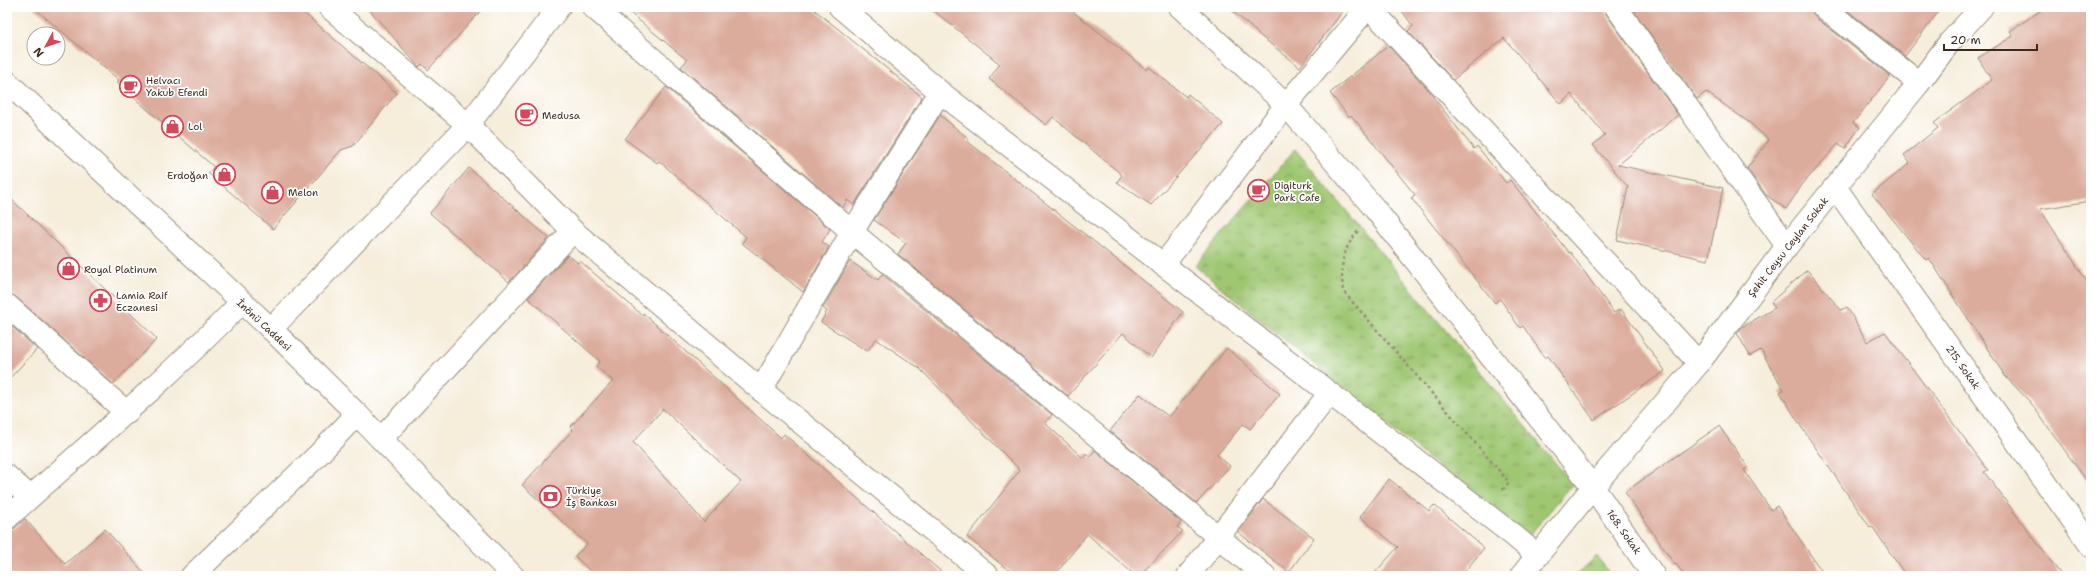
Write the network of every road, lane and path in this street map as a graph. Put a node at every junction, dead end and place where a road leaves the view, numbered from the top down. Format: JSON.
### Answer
{"nodes":[{"id":1,"x":329,"y":7,"type":"edge"},
{"id":2,"x":559,"y":7,"type":"edge"},
{"id":3,"x":594,"y":7,"type":"edge"},
{"id":4,"x":840,"y":7,"type":"edge"},
{"id":5,"x":1180,"y":7,"type":"edge"},
{"id":6,"x":1369,"y":7,"type":"edge"},
{"id":7,"x":1616,"y":7,"type":"edge"},
{"id":8,"x":1823,"y":7,"type":"edge"},
{"id":9,"x":1982,"y":7,"type":"edge"},
{"id":10,"x":7,"y":82,"type":"edge"},
{"id":11,"x":1919,"y":83,"type":"junction"},
{"id":12,"x":940,"y":92,"type":"junction"},
{"id":13,"x":1286,"y":105,"type":"junction"},
{"id":14,"x":468,"y":125,"type":"junction"},
{"id":15,"x":1835,"y":187,"type":"junction"},
{"id":16,"x":1375,"y":209,"type":"junction"},
{"id":17,"x":573,"y":231,"type":"junction"},
{"id":18,"x":852,"y":232,"type":"junction"},
{"id":19,"x":1787,"y":246,"type":"junction"},
{"id":20,"x":1163,"y":265,"type":"junction"},
{"id":21,"x":241,"y":303,"type":"junction"},
{"id":22,"x":7,"y":305,"type":"edge"},
{"id":23,"x":271,"y":330,"type":"junction"},
{"id":24,"x":1699,"y":363,"type":"junction"},
{"id":25,"x":761,"y":390,"type":"junction"},
{"id":26,"x":1329,"y":394,"type":"junction"},
{"id":27,"x":127,"y":413,"type":"junction"},
{"id":28,"x":357,"y":414,"type":"junction"},
{"id":29,"x":381,"y":439,"type":"junction"},
{"id":30,"x":7,"y":476,"type":"edge"},
{"id":31,"x":1593,"y":487,"type":"junction"},
{"id":32,"x":30,"y":497,"type":"junction"},
{"id":33,"x":1484,"y":513,"type":"junction"},
{"id":34,"x":7,"y":518,"type":"edge"},
{"id":35,"x":1217,"y":537,"type":"junction"},
{"id":36,"x":2091,"y":546,"type":"edge"},
{"id":37,"x":1538,"y":556,"type":"junction"},
{"id":38,"x":192,"y":576,"type":"edge"},
{"id":39,"x":513,"y":576,"type":"edge"},
{"id":40,"x":988,"y":576,"type":"edge"},
{"id":41,"x":1188,"y":576,"type":"edge"},
{"id":42,"x":1265,"y":576,"type":"edge"},
{"id":43,"x":1521,"y":576,"type":"edge"},
{"id":44,"x":1654,"y":576,"type":"edge"}],
"edges":[{"from":1,"to":14,"type":"street"},
{"from":2,"to":14,"type":"street"},
{"from":3,"to":18,"type":"street"},
{"from":4,"to":12,"type":"street"},
{"from":5,"to":13,"type":"street","name":"168. Sokak"},
{"from":6,"to":13,"type":"street"},
{"from":6,"to":24,"type":"street"},
{"from":7,"to":19,"type":"street"},
{"from":8,"to":11,"type":"street"},
{"from":9,"to":11,"type":"street","name":"Şehit Ceysu Ceylan Sokak"},
{"from":10,"to":21,"type":"street","name":"İnönü Caddesi"},
{"from":11,"to":15,"type":"street","name":"Şehit Ceysu Ceylan Sokak"},
{"from":12,"to":18,"type":"street"},
{"from":12,"to":20,"type":"street"},
{"from":13,"to":16,"type":"street","name":"168. Sokak"},
{"from":13,"to":20,"type":"street"},
{"from":14,"to":17,"type":"street"},
{"from":14,"to":23,"type":"street"},
{"from":15,"to":19,"type":"street","name":"Şehit Ceysu Ceylan Sokak"},
{"from":15,"to":36,"type":"street","name":"215. Sokak"},
{"from":16,"to":31,"type":"street","name":"168. Sokak"},
{"from":16,"to":33,"type":"path"},
{"from":17,"to":25,"type":"street"},
{"from":17,"to":29,"type":"street"},
{"from":18,"to":25,"type":"street"},
{"from":18,"to":35,"type":"street"},
{"from":19,"to":24,"type":"street","name":"Şehit Ceysu Ceylan Sokak"},
{"from":20,"to":26,"type":"street"},
{"from":21,"to":23,"type":"street","name":"İnönü Caddesi"},
{"from":21,"to":27,"type":"street"},
{"from":22,"to":27,"type":"street"},
{"from":23,"to":28,"type":"street","name":"İnönü Caddesi"},
{"from":24,"to":31,"type":"street","name":"Şehit Ceysu Ceylan Sokak"},
{"from":25,"to":40,"type":"street"},
{"from":26,"to":33,"type":"street"},
{"from":26,"to":35,"type":"street"},
{"from":27,"to":32,"type":"street"},
{"from":28,"to":29,"type":"street","name":"İnönü Caddesi"},
{"from":28,"to":38,"type":"street"},
{"from":29,"to":39,"type":"street","name":"İnönü Caddesi"},
{"from":30,"to":32,"type":"street"},
{"from":31,"to":37,"type":"street","name":"Şehit Ceysu Ceylan Sokak"},
{"from":31,"to":44,"type":"street","name":"168. Sokak"},
{"from":32,"to":34,"type":"street"},
{"from":33,"to":37,"type":"street"},
{"from":35,"to":41,"type":"street"},
{"from":35,"to":42,"type":"street"},
{"from":37,"to":43,"type":"street","name":"Şehit Ceysu Ceylan Sokak"}]}
